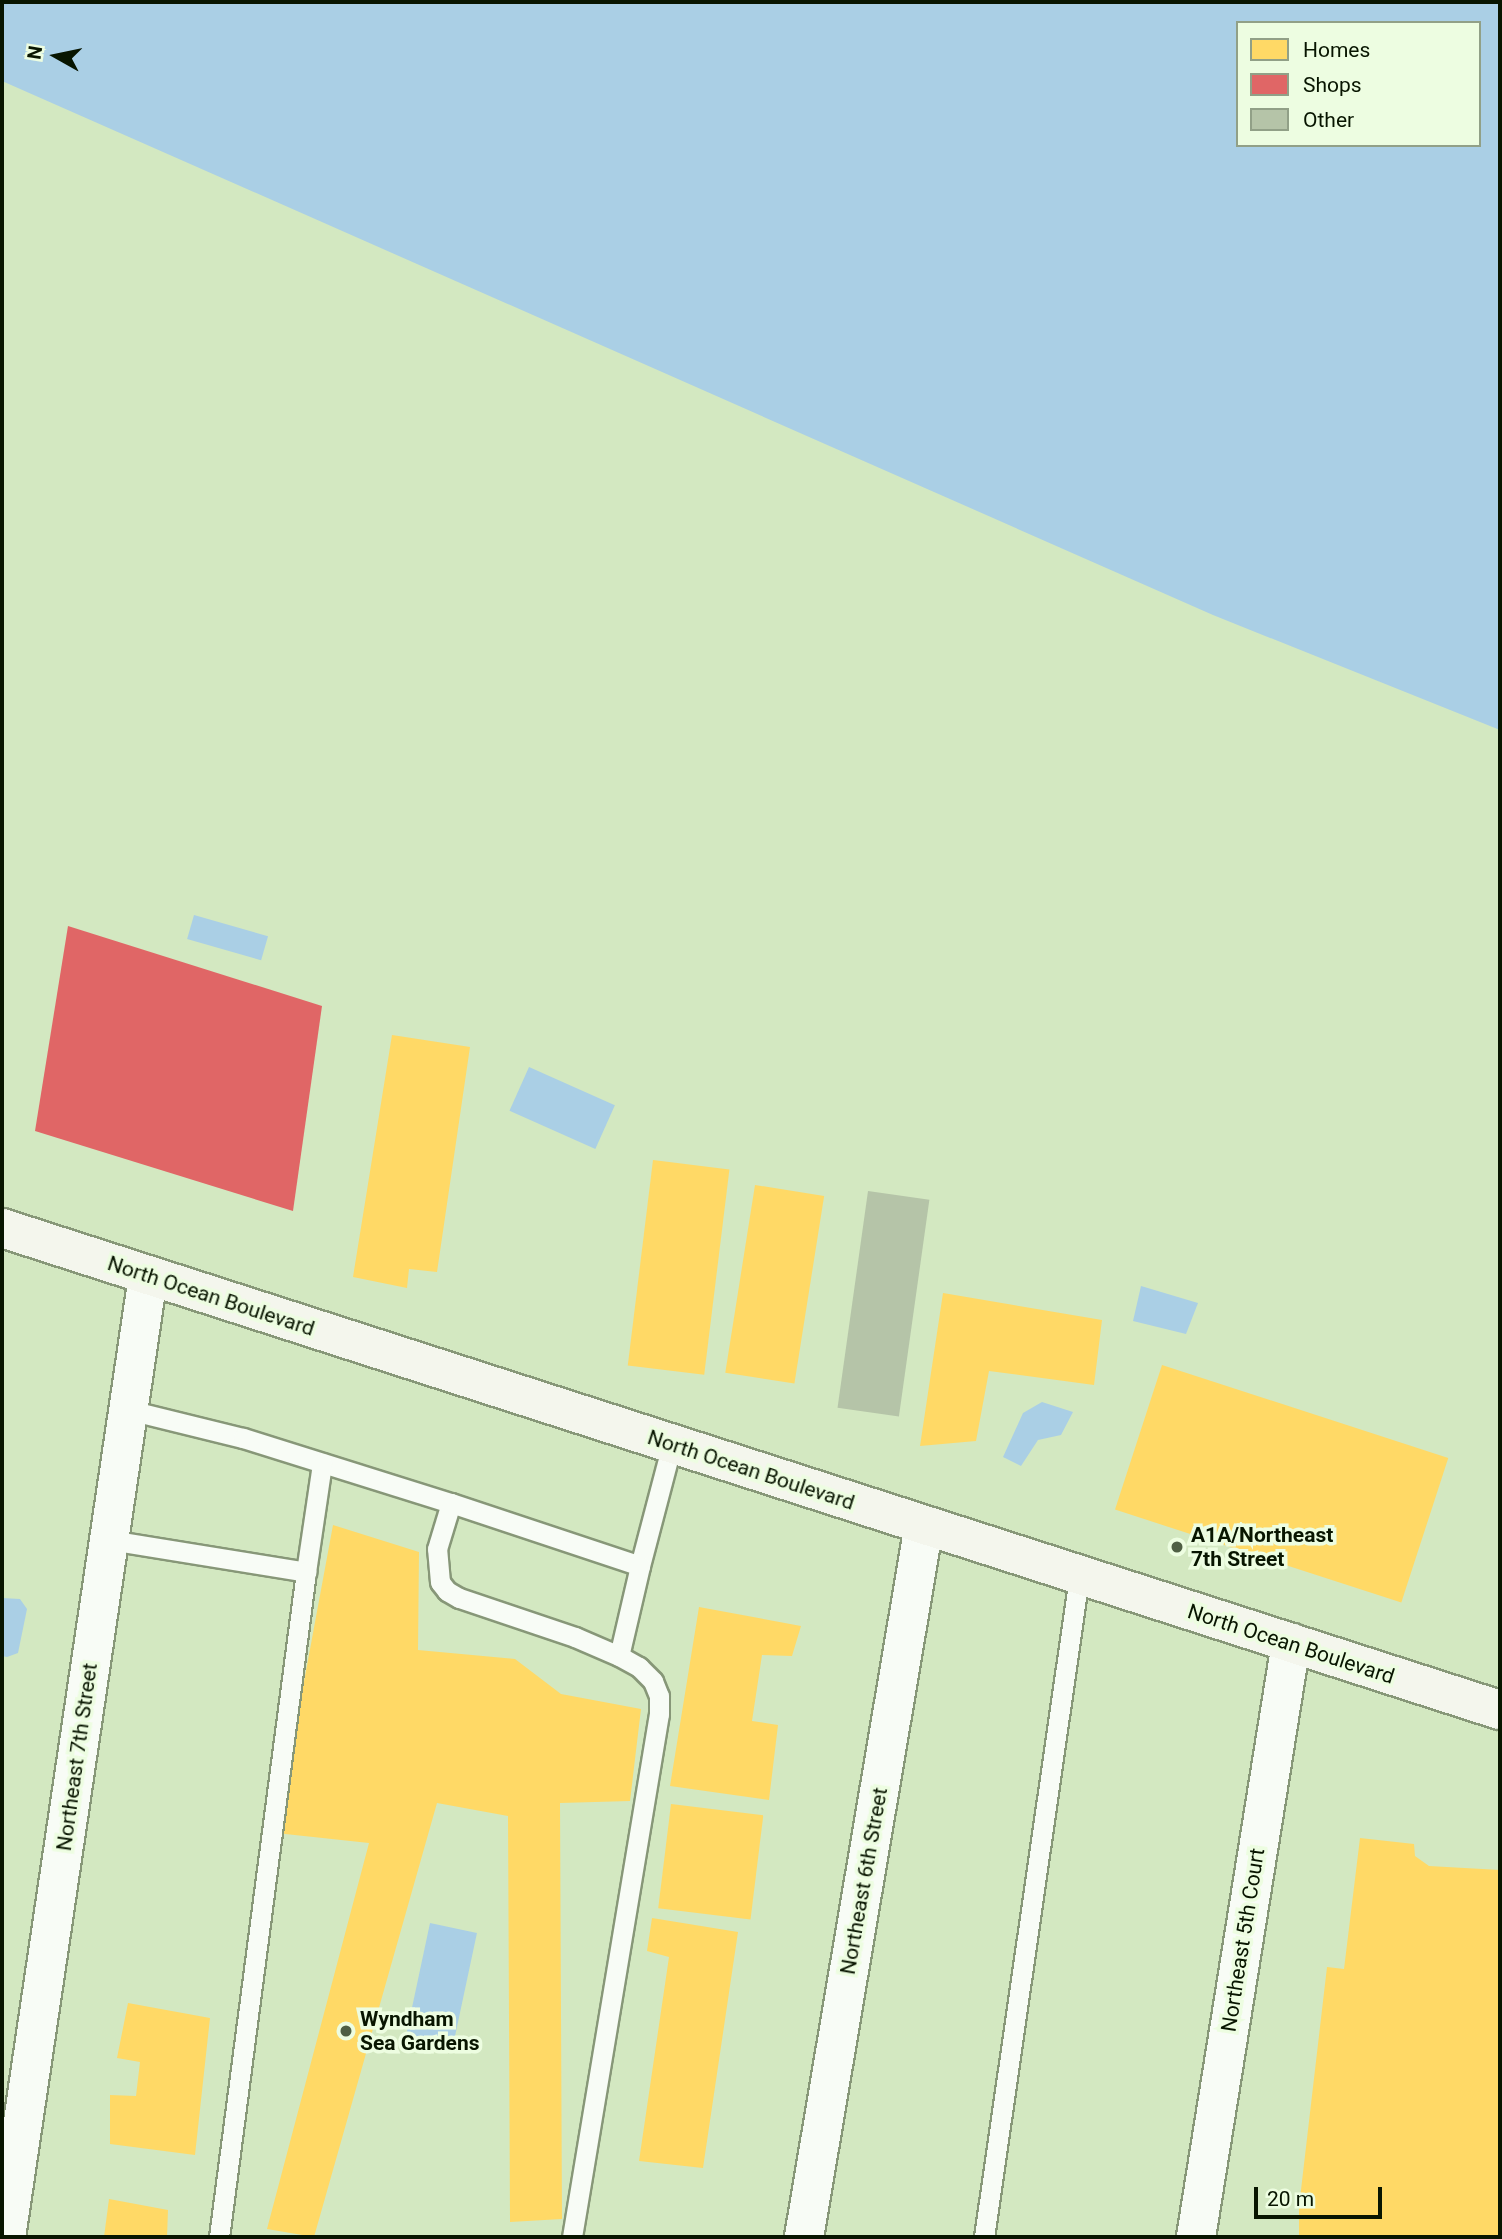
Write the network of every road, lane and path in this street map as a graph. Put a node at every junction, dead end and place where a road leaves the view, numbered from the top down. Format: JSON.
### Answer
{"nodes":[{"id":1,"x":2,"y":1228,"type":"edge"},
{"id":2,"x":148,"y":1276,"type":"junction"},
{"id":3,"x":129,"y":1410,"type":"junction"},
{"id":4,"x":672,"y":1444,"type":"junction"},
{"id":5,"x":322,"y":1463,"type":"junction"},
{"id":6,"x":451,"y":1503,"type":"junction"},
{"id":7,"x":924,"y":1525,"type":"junction"},
{"id":8,"x":110,"y":1540,"type":"junction"},
{"id":9,"x":640,"y":1566,"type":"junction"},
{"id":10,"x":306,"y":1572,"type":"junction"},
{"id":11,"x":1079,"y":1577,"type":"junction"},
{"id":12,"x":1291,"y":1643,"type":"junction"},
{"id":13,"x":619,"y":1656,"type":"junction"},
{"id":14,"x":1500,"y":1710,"type":"edge"},
{"id":15,"x":6,"y":2237,"type":"edge"},
{"id":16,"x":219,"y":2237,"type":"edge"},
{"id":17,"x":572,"y":2237,"type":"edge"},
{"id":18,"x":804,"y":2237,"type":"edge"},
{"id":19,"x":984,"y":2237,"type":"edge"},
{"id":20,"x":1196,"y":2237,"type":"edge"}],
"edges":[{"from":1,"to":2,"type":"main road","name":"North Ocean Boulevard"},
{"from":2,"to":3,"type":"street","name":"Northeast 7th Street"},
{"from":2,"to":4,"type":"main road","name":"North Ocean Boulevard"},
{"from":3,"to":5,"type":"lane"},
{"from":3,"to":8,"type":"street","name":"Northeast 7th Street"},
{"from":4,"to":7,"type":"main road","name":"North Ocean Boulevard"},
{"from":4,"to":9,"type":"lane"},
{"from":5,"to":6,"type":"lane"},
{"from":5,"to":10,"type":"lane"},
{"from":6,"to":9,"type":"lane"},
{"from":6,"to":13,"type":"lane"},
{"from":7,"to":11,"type":"main road","name":"North Ocean Boulevard"},
{"from":7,"to":18,"type":"street","name":"Northeast 6th Street"},
{"from":8,"to":10,"type":"lane"},
{"from":8,"to":15,"type":"street","name":"Northeast 7th Street"},
{"from":9,"to":13,"type":"lane"},
{"from":10,"to":16,"type":"lane"},
{"from":11,"to":12,"type":"main road","name":"North Ocean Boulevard"},
{"from":11,"to":19,"type":"lane"},
{"from":12,"to":14,"type":"main road","name":"North Ocean Boulevard"},
{"from":12,"to":20,"type":"street","name":"Northeast 5th Court"},
{"from":13,"to":17,"type":"lane"}]}
